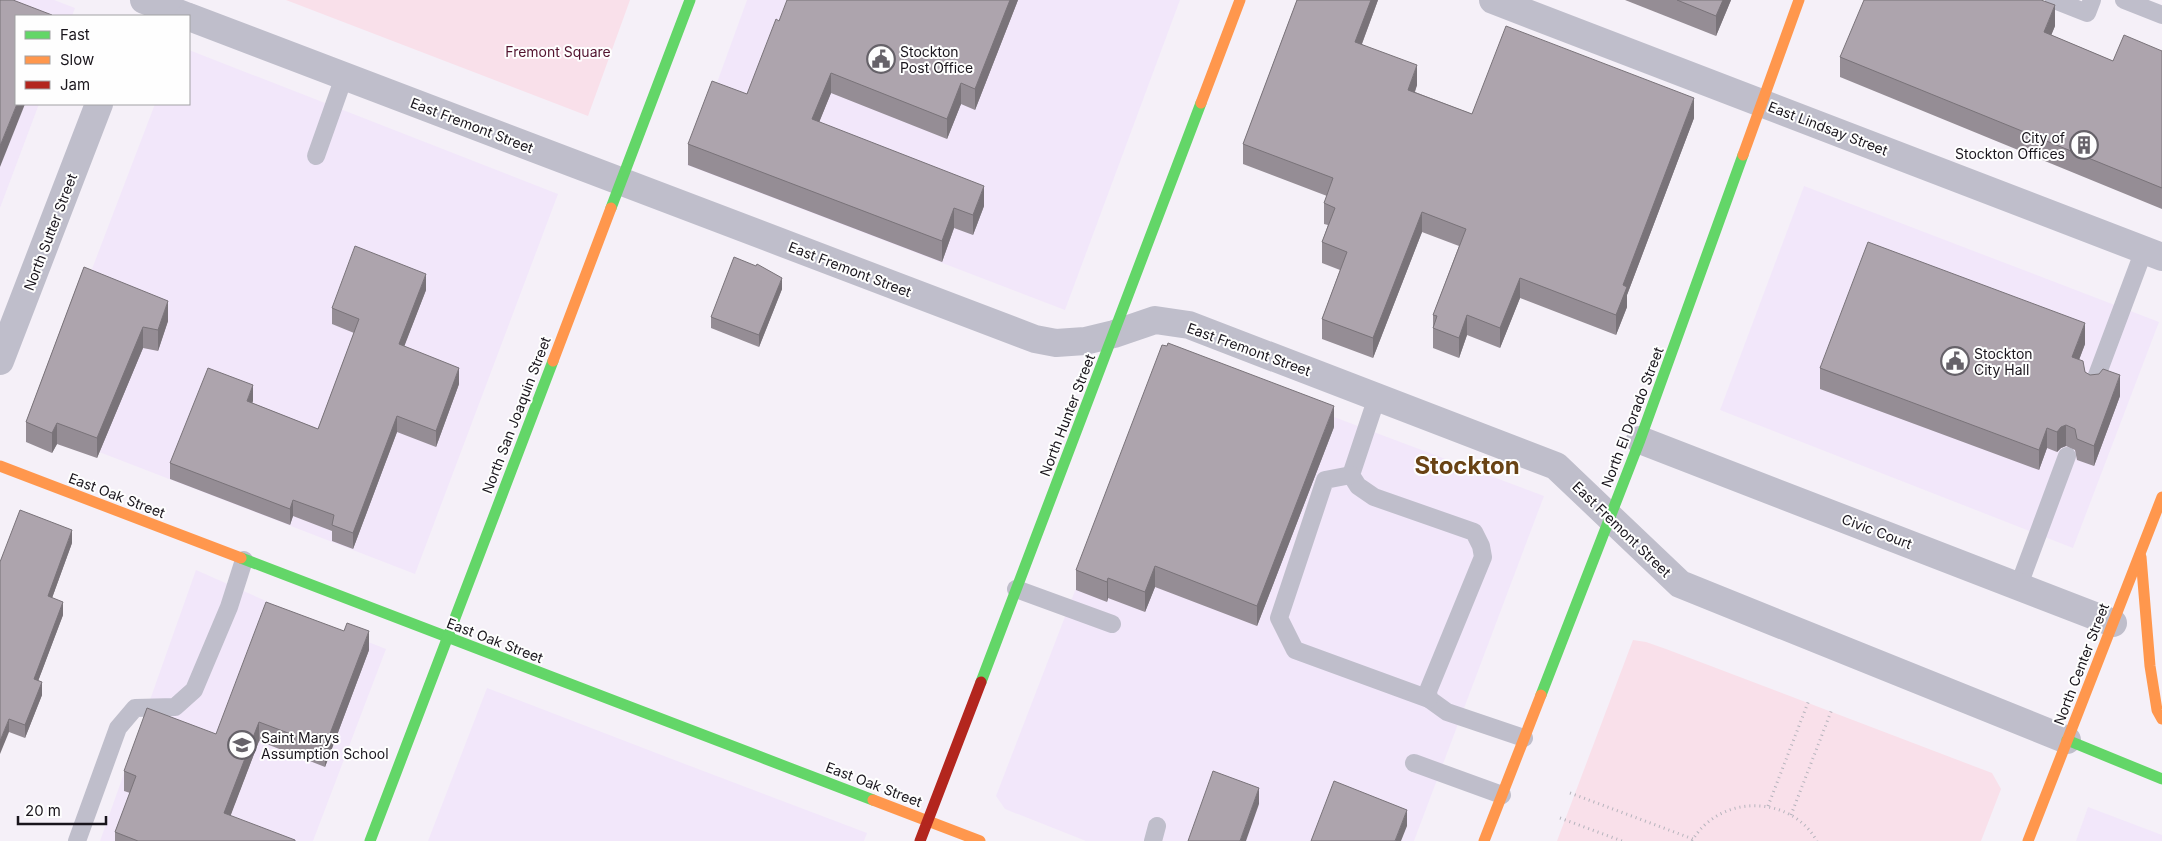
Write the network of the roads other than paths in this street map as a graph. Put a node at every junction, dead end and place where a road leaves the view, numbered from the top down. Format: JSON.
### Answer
{"nodes":[{"id":1,"x":140,"y":0,"type":"edge"},
{"id":2,"x":144,"y":0,"type":"edge"},
{"id":3,"x":690,"y":0,"type":"edge"},
{"id":4,"x":1240,"y":0,"type":"edge"},
{"id":5,"x":1494,"y":0,"type":"edge"},
{"id":6,"x":1799,"y":0,"type":"edge"},
{"id":7,"x":2054,"y":0,"type":"edge"},
{"id":8,"x":2092,"y":0,"type":"edge"},
{"id":9,"x":2124,"y":0,"type":"edge"},
{"id":10,"x":133,"y":15,"type":"edge"},
{"id":11,"x":183,"y":15,"type":"edge"},
{"id":12,"x":2162,"y":16,"type":"edge"},
{"id":13,"x":190,"y":18,"type":"edge"},
{"id":14,"x":344,"y":76,"type":"junction"},
{"id":15,"x":1760,"y":103,"type":"junction"},
{"id":16,"x":99,"y":105,"type":"edge"},
{"id":17,"x":316,"y":156,"type":"dead end"},
{"id":18,"x":620,"y":181,"type":"junction"},
{"id":19,"x":2153,"y":253,"type":"edge"},
{"id":20,"x":1114,"y":334,"type":"junction"},
{"id":21,"x":0,"y":361,"type":"edge"},
{"id":22,"x":2093,"y":386,"type":"edge"},
{"id":23,"x":1377,"y":397,"type":"junction"},
{"id":24,"x":1640,"y":440,"type":"junction"},
{"id":25,"x":2067,"y":456,"type":"dead end"},
{"id":26,"x":0,"y":466,"type":"edge"},
{"id":27,"x":1351,"y":475,"type":"junction"},
{"id":28,"x":2162,"y":497,"type":"edge"},
{"id":29,"x":1609,"y":518,"type":"junction"},
{"id":30,"x":2141,"y":551,"type":"junction"},
{"id":31,"x":244,"y":560,"type":"junction"},
{"id":32,"x":2019,"y":585,"type":"junction"},
{"id":33,"x":1016,"y":589,"type":"junction"},
{"id":34,"x":2113,"y":623,"type":"junction"},
{"id":35,"x":1112,"y":624,"type":"dead end"},
{"id":36,"x":447,"y":638,"type":"junction"},
{"id":37,"x":1430,"y":699,"type":"junction"},
{"id":38,"x":2162,"y":719,"type":"edge"},
{"id":39,"x":1524,"y":738,"type":"junction"},
{"id":40,"x":2067,"y":740,"type":"junction"},
{"id":41,"x":1414,"y":763,"type":"dead end"},
{"id":42,"x":2162,"y":779,"type":"edge"},
{"id":43,"x":1502,"y":795,"type":"junction"},
{"id":44,"x":927,"y":821,"type":"junction"},
{"id":45,"x":77,"y":841,"type":"edge"},
{"id":46,"x":370,"y":841,"type":"edge"},
{"id":47,"x":920,"y":841,"type":"edge"},
{"id":48,"x":980,"y":841,"type":"edge"},
{"id":49,"x":1484,"y":841,"type":"edge"},
{"id":50,"x":2028,"y":841,"type":"edge"}],
"edges":[{"from":1,"to":10,"type":"street"},
{"from":2,"to":11,"type":"street","name":"East Fremont Street"},
{"from":3,"to":18,"type":"street","name":"North San Joaquin Street"},
{"from":4,"to":20,"type":"street","name":"North Hunter Street"},
{"from":5,"to":15,"type":"street","name":"East Lindsay Street"},
{"from":6,"to":15,"type":"street","name":"North El Dorado Street"},
{"from":7,"to":8,"type":"lane"},
{"from":9,"to":12,"type":"lane"},
{"from":13,"to":14,"type":"street","name":"East Fremont Street"},
{"from":14,"to":17,"type":"lane"},
{"from":14,"to":18,"type":"street","name":"East Fremont Street"},
{"from":15,"to":19,"type":"street","name":"East Lindsay Street"},
{"from":15,"to":24,"type":"street","name":"North El Dorado Street"},
{"from":16,"to":21,"type":"street","name":"North Sutter Street"},
{"from":18,"to":20,"type":"street","name":"East Fremont Street"},
{"from":18,"to":36,"type":"street","name":"North San Joaquin Street"},
{"from":19,"to":22,"type":"lane"},
{"from":20,"to":23,"type":"street","name":"East Fremont Street"},
{"from":20,"to":33,"type":"street","name":"North Hunter Street"},
{"from":23,"to":27,"type":"lane"},
{"from":23,"to":29,"type":"street","name":"East Fremont Street"},
{"from":24,"to":29,"type":"street","name":"North El Dorado Street"},
{"from":24,"to":32,"type":"street","name":"Civic Court"},
{"from":25,"to":32,"type":"lane"},
{"from":26,"to":31,"type":"street","name":"East Oak Street"},
{"from":27,"to":37,"type":"lane"},
{"from":27,"to":37,"type":"lane"},
{"from":28,"to":30,"type":"street","name":"North Center Street"},
{"from":29,"to":39,"type":"street","name":"North El Dorado Street"},
{"from":29,"to":40,"type":"street","name":"East Fremont Street"},
{"from":30,"to":34,"type":"street","name":"North Center Street"},
{"from":30,"to":38,"type":"street"},
{"from":31,"to":36,"type":"street","name":"East Oak Street"},
{"from":31,"to":45,"type":"lane"},
{"from":32,"to":34,"type":"street","name":"Civic Court"},
{"from":33,"to":35,"type":"lane"},
{"from":33,"to":44,"type":"street","name":"North Hunter Street"},
{"from":34,"to":40,"type":"street","name":"North Center Street"},
{"from":36,"to":44,"type":"street","name":"East Oak Street"},
{"from":36,"to":46,"type":"street","name":"North San Joaquin Street"},
{"from":37,"to":39,"type":"lane"},
{"from":39,"to":43,"type":"street","name":"North El Dorado Street"},
{"from":40,"to":42,"type":"street"},
{"from":40,"to":50,"type":"street","name":"North Center Street"},
{"from":41,"to":43,"type":"lane"},
{"from":43,"to":49,"type":"street","name":"North El Dorado Street"},
{"from":44,"to":47,"type":"street","name":"North Hunter Street"},
{"from":44,"to":48,"type":"street","name":"East Oak Street"}]}
